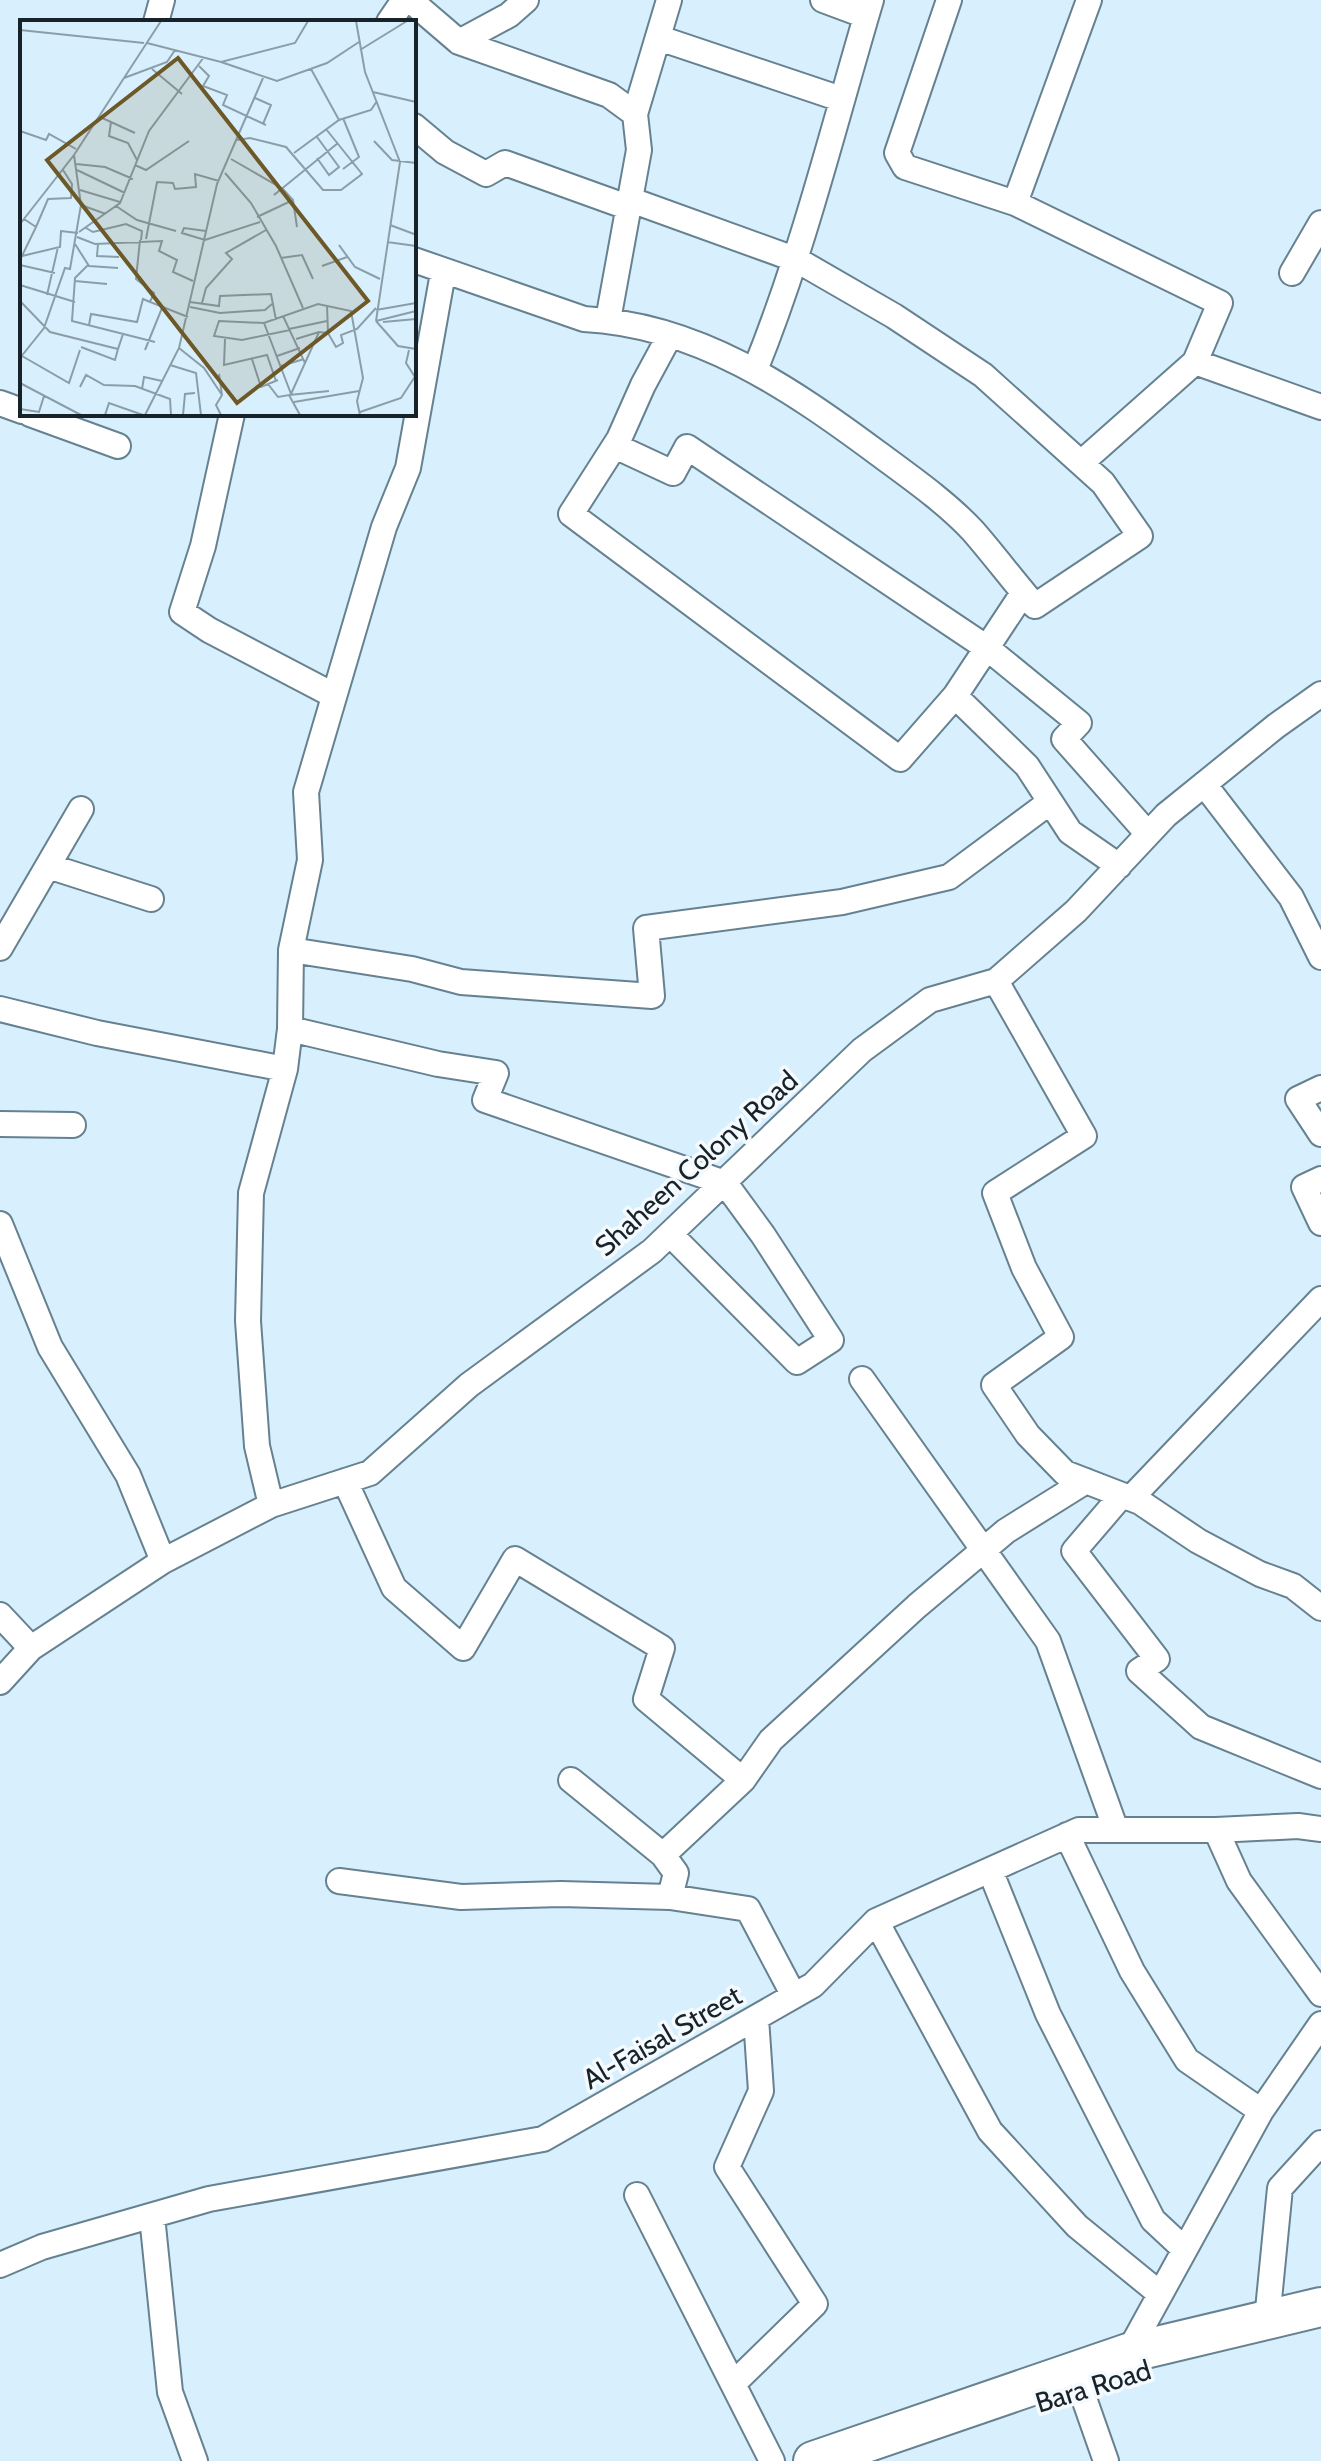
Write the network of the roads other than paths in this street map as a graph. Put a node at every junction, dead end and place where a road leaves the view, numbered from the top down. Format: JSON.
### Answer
{"nodes":[{"id":1,"x":162,"y":0,"type":"edge"},
{"id":2,"x":404,"y":0,"type":"edge"},
{"id":3,"x":410,"y":0,"type":"edge"},
{"id":4,"x":526,"y":0,"type":"edge"},
{"id":5,"x":669,"y":0,"type":"edge"},
{"id":6,"x":823,"y":0,"type":"edge"},
{"id":7,"x":949,"y":0,"type":"edge"},
{"id":8,"x":1089,"y":0,"type":"edge"},
{"id":9,"x":869,"y":8,"type":"edge"},
{"id":10,"x":157,"y":20,"type":"edge"},
{"id":11,"x":390,"y":20,"type":"edge"},
{"id":12,"x":659,"y":38,"type":"junction"},
{"id":13,"x":459,"y":42,"type":"junction"},
{"id":14,"x":841,"y":99,"type":"junction"},
{"id":15,"x":635,"y":114,"type":"junction"},
{"id":16,"x":416,"y":128,"type":"edge"},
{"id":17,"x":1015,"y":203,"type":"junction"},
{"id":18,"x":630,"y":204,"type":"junction"},
{"id":19,"x":1321,"y":223,"type":"edge"},
{"id":20,"x":797,"y":260,"type":"junction"},
{"id":21,"x":416,"y":261,"type":"edge"},
{"id":22,"x":443,"y":273,"type":"junction"},
{"id":23,"x":1292,"y":273,"type":"dead end"},
{"id":24,"x":608,"y":320,"type":"junction"},
{"id":25,"x":670,"y":335,"type":"junction"},
{"id":26,"x":1195,"y":362,"type":"junction"},
{"id":27,"x":755,"y":370,"type":"junction"},
{"id":28,"x":0,"y":403,"type":"edge"},
{"id":29,"x":1321,"y":407,"type":"edge"},
{"id":30,"x":20,"y":410,"type":"edge"},
{"id":31,"x":36,"y":416,"type":"edge"},
{"id":32,"x":232,"y":416,"type":"edge"},
{"id":33,"x":118,"y":446,"type":"dead end"},
{"id":34,"x":615,"y":446,"type":"junction"},
{"id":35,"x":1081,"y":463,"type":"junction"},
{"id":36,"x":1023,"y":593,"type":"junction"},
{"id":37,"x":987,"y":648,"type":"junction"},
{"id":38,"x":1321,"y":694,"type":"edge"},
{"id":39,"x":333,"y":695,"type":"junction"},
{"id":40,"x":955,"y":696,"type":"junction"},
{"id":41,"x":1204,"y":784,"type":"junction"},
{"id":42,"x":1050,"y":802,"type":"junction"},
{"id":43,"x":81,"y":809,"type":"dead end"},
{"id":44,"x":1148,"y":834,"type":"junction"},
{"id":45,"x":48,"y":866,"type":"junction"},
{"id":46,"x":1119,"y":866,"type":"junction"},
{"id":47,"x":151,"y":899,"type":"dead end"},
{"id":48,"x":0,"y":948,"type":"edge"},
{"id":49,"x":291,"y":950,"type":"junction"},
{"id":50,"x":1321,"y":957,"type":"edge"},
{"id":51,"x":996,"y":981,"type":"junction"},
{"id":52,"x":0,"y":1009,"type":"edge"},
{"id":53,"x":290,"y":1029,"type":"junction"},
{"id":54,"x":285,"y":1069,"type":"junction"},
{"id":55,"x":1321,"y":1088,"type":"edge"},
{"id":56,"x":0,"y":1124,"type":"edge"},
{"id":57,"x":73,"y":1125,"type":"dead end"},
{"id":58,"x":1321,"y":1134,"type":"edge"},
{"id":59,"x":1321,"y":1179,"type":"edge"},
{"id":60,"x":725,"y":1183,"type":"junction"},
{"id":61,"x":1321,"y":1223,"type":"edge"},
{"id":62,"x":0,"y":1224,"type":"edge"},
{"id":63,"x":670,"y":1234,"type":"junction"},
{"id":64,"x":1321,"y":1299,"type":"edge"},
{"id":65,"x":862,"y":1379,"type":"dead end"},
{"id":66,"x":345,"y":1481,"type":"junction"},
{"id":67,"x":1086,"y":1481,"type":"junction"},
{"id":68,"x":1127,"y":1496,"type":"junction"},
{"id":69,"x":271,"y":1505,"type":"junction"},
{"id":70,"x":982,"y":1551,"type":"junction"},
{"id":71,"x":163,"y":1561,"type":"junction"},
{"id":72,"x":1321,"y":1608,"type":"edge"},
{"id":73,"x":0,"y":1615,"type":"edge"},
{"id":74,"x":31,"y":1648,"type":"junction"},
{"id":75,"x":0,"y":1682,"type":"edge"},
{"id":76,"x":1321,"y":1776,"type":"edge"},
{"id":77,"x":571,"y":1780,"type":"dead end"},
{"id":78,"x":743,"y":1780,"type":"junction"},
{"id":79,"x":1321,"y":1829,"type":"edge"},
{"id":80,"x":1116,"y":1830,"type":"junction"},
{"id":81,"x":1216,"y":1830,"type":"junction"},
{"id":82,"x":1067,"y":1835,"type":"junction"},
{"id":83,"x":663,"y":1855,"type":"junction"},
{"id":84,"x":990,"y":1870,"type":"junction"},
{"id":85,"x":339,"y":1881,"type":"dead end"},
{"id":86,"x":670,"y":1897,"type":"junction"},
{"id":87,"x":876,"y":1921,"type":"junction"},
{"id":88,"x":1321,"y":1994,"type":"edge"},
{"id":89,"x":794,"y":1996,"type":"junction"},
{"id":90,"x":756,"y":2018,"type":"junction"},
{"id":91,"x":1321,"y":2024,"type":"edge"},
{"id":92,"x":1261,"y":2111,"type":"junction"},
{"id":93,"x":1321,"y":2143,"type":"edge"},
{"id":94,"x":637,"y":2195,"type":"dead end"},
{"id":95,"x":152,"y":2216,"type":"junction"},
{"id":96,"x":1183,"y":2248,"type":"junction"},
{"id":97,"x":0,"y":2265,"type":"edge"},
{"id":98,"x":1159,"y":2293,"type":"junction"},
{"id":99,"x":1321,"y":2307,"type":"edge"},
{"id":100,"x":1267,"y":2320,"type":"junction"},
{"id":101,"x":1321,"y":2326,"type":"edge"},
{"id":102,"x":1122,"y":2364,"type":"junction"},
{"id":103,"x":733,"y":2384,"type":"junction"},
{"id":104,"x":1080,"y":2387,"type":"junction"},
{"id":105,"x":195,"y":2461,"type":"edge"},
{"id":106,"x":772,"y":2461,"type":"edge"},
{"id":107,"x":813,"y":2461,"type":"edge"},
{"id":108,"x":869,"y":2461,"type":"edge"},
{"id":109,"x":1106,"y":2461,"type":"edge"}],
"edges":[{"from":1,"to":10,"type":"street"},
{"from":2,"to":11,"type":"street"},
{"from":3,"to":13,"type":"street"},
{"from":4,"to":13,"type":"street"},
{"from":5,"to":12,"type":"street"},
{"from":6,"to":9,"type":"street"},
{"from":7,"to":17,"type":"street"},
{"from":8,"to":17,"type":"street"},
{"from":9,"to":14,"type":"street"},
{"from":12,"to":14,"type":"street"},
{"from":12,"to":15,"type":"street"},
{"from":13,"to":15,"type":"street"},
{"from":14,"to":20,"type":"street"},
{"from":15,"to":18,"type":"street"},
{"from":16,"to":18,"type":"street"},
{"from":17,"to":26,"type":"street"},
{"from":18,"to":20,"type":"street"},
{"from":18,"to":24,"type":"street"},
{"from":19,"to":23,"type":"street"},
{"from":20,"to":27,"type":"street"},
{"from":20,"to":35,"type":"street"},
{"from":21,"to":22,"type":"street"},
{"from":22,"to":24,"type":"street"},
{"from":22,"to":39,"type":"street"},
{"from":24,"to":25,"type":"street"},
{"from":25,"to":27,"type":"street"},
{"from":25,"to":34,"type":"street"},
{"from":26,"to":29,"type":"street"},
{"from":26,"to":35,"type":"street"},
{"from":27,"to":36,"type":"street"},
{"from":28,"to":30,"type":"street"},
{"from":31,"to":33,"type":"street"},
{"from":32,"to":39,"type":"street"},
{"from":34,"to":37,"type":"street"},
{"from":34,"to":40,"type":"street"},
{"from":35,"to":36,"type":"street"},
{"from":36,"to":37,"type":"street"},
{"from":37,"to":40,"type":"street"},
{"from":37,"to":44,"type":"street"},
{"from":38,"to":41,"type":"street","name":"Shaheen Colony Road"},
{"from":39,"to":49,"type":"street"},
{"from":40,"to":42,"type":"street"},
{"from":41,"to":44,"type":"street","name":"Shaheen Colony Road"},
{"from":41,"to":50,"type":"street"},
{"from":42,"to":46,"type":"street"},
{"from":42,"to":49,"type":"street"},
{"from":43,"to":45,"type":"street"},
{"from":44,"to":46,"type":"street","name":"Shaheen Colony Road"},
{"from":45,"to":47,"type":"street"},
{"from":45,"to":48,"type":"street"},
{"from":46,"to":51,"type":"street","name":"Shaheen Colony Road"},
{"from":49,"to":53,"type":"street"},
{"from":51,"to":60,"type":"street","name":"Shaheen Colony Road"},
{"from":51,"to":67,"type":"street"},
{"from":52,"to":54,"type":"street"},
{"from":53,"to":54,"type":"street"},
{"from":53,"to":60,"type":"street"},
{"from":54,"to":69,"type":"street"},
{"from":55,"to":58,"type":"street"},
{"from":56,"to":57,"type":"street"},
{"from":59,"to":61,"type":"street"},
{"from":60,"to":63,"type":"street","name":"Shaheen Colony Road"},
{"from":60,"to":63,"type":"street"},
{"from":62,"to":71,"type":"street"},
{"from":63,"to":66,"type":"street","name":"Shaheen Colony Road"},
{"from":64,"to":68,"type":"street"},
{"from":65,"to":70,"type":"street"},
{"from":66,"to":69,"type":"street","name":"Shaheen Colony Road"},
{"from":66,"to":78,"type":"street"},
{"from":67,"to":68,"type":"street"},
{"from":67,"to":70,"type":"street"},
{"from":68,"to":72,"type":"street"},
{"from":68,"to":76,"type":"street"},
{"from":69,"to":71,"type":"street","name":"Shaheen Colony Road"},
{"from":70,"to":78,"type":"street"},
{"from":70,"to":80,"type":"street"},
{"from":71,"to":74,"type":"street","name":"Shaheen Colony Road"},
{"from":73,"to":74,"type":"street"},
{"from":74,"to":75,"type":"street","name":"Shaheen Colony Road"},
{"from":77,"to":83,"type":"street"},
{"from":78,"to":83,"type":"street"},
{"from":79,"to":81,"type":"street","name":"Al-Faisal Street"},
{"from":80,"to":81,"type":"street","name":"Al-Faisal Street"},
{"from":80,"to":82,"type":"street","name":"Al-Faisal Street"},
{"from":81,"to":88,"type":"street"},
{"from":82,"to":84,"type":"street","name":"Al-Faisal Street"},
{"from":82,"to":92,"type":"street"},
{"from":83,"to":86,"type":"street"},
{"from":84,"to":87,"type":"street","name":"Al-Faisal Street"},
{"from":84,"to":96,"type":"street"},
{"from":85,"to":86,"type":"street"},
{"from":86,"to":89,"type":"street"},
{"from":87,"to":89,"type":"street","name":"Al-Faisal Street"},
{"from":87,"to":98,"type":"street"},
{"from":89,"to":90,"type":"street","name":"Al-Faisal Street"},
{"from":90,"to":95,"type":"street","name":"Al-Faisal Street"},
{"from":90,"to":103,"type":"street"},
{"from":91,"to":92,"type":"street"},
{"from":92,"to":96,"type":"street"},
{"from":93,"to":100,"type":"street"},
{"from":94,"to":103,"type":"street"},
{"from":95,"to":97,"type":"street","name":"Al-Faisal Street"},
{"from":95,"to":105,"type":"street"},
{"from":96,"to":98,"type":"street"},
{"from":98,"to":102,"type":"street"},
{"from":99,"to":100,"type":"main road"},
{"from":100,"to":102,"type":"main road"},
{"from":101,"to":102,"type":"main road","name":"Bara Road"},
{"from":102,"to":104,"type":"main road","name":"Bara Road"},
{"from":102,"to":107,"type":"main road"},
{"from":103,"to":106,"type":"street"},
{"from":104,"to":108,"type":"main road","name":"Bara Road"},
{"from":104,"to":109,"type":"street"}]}
